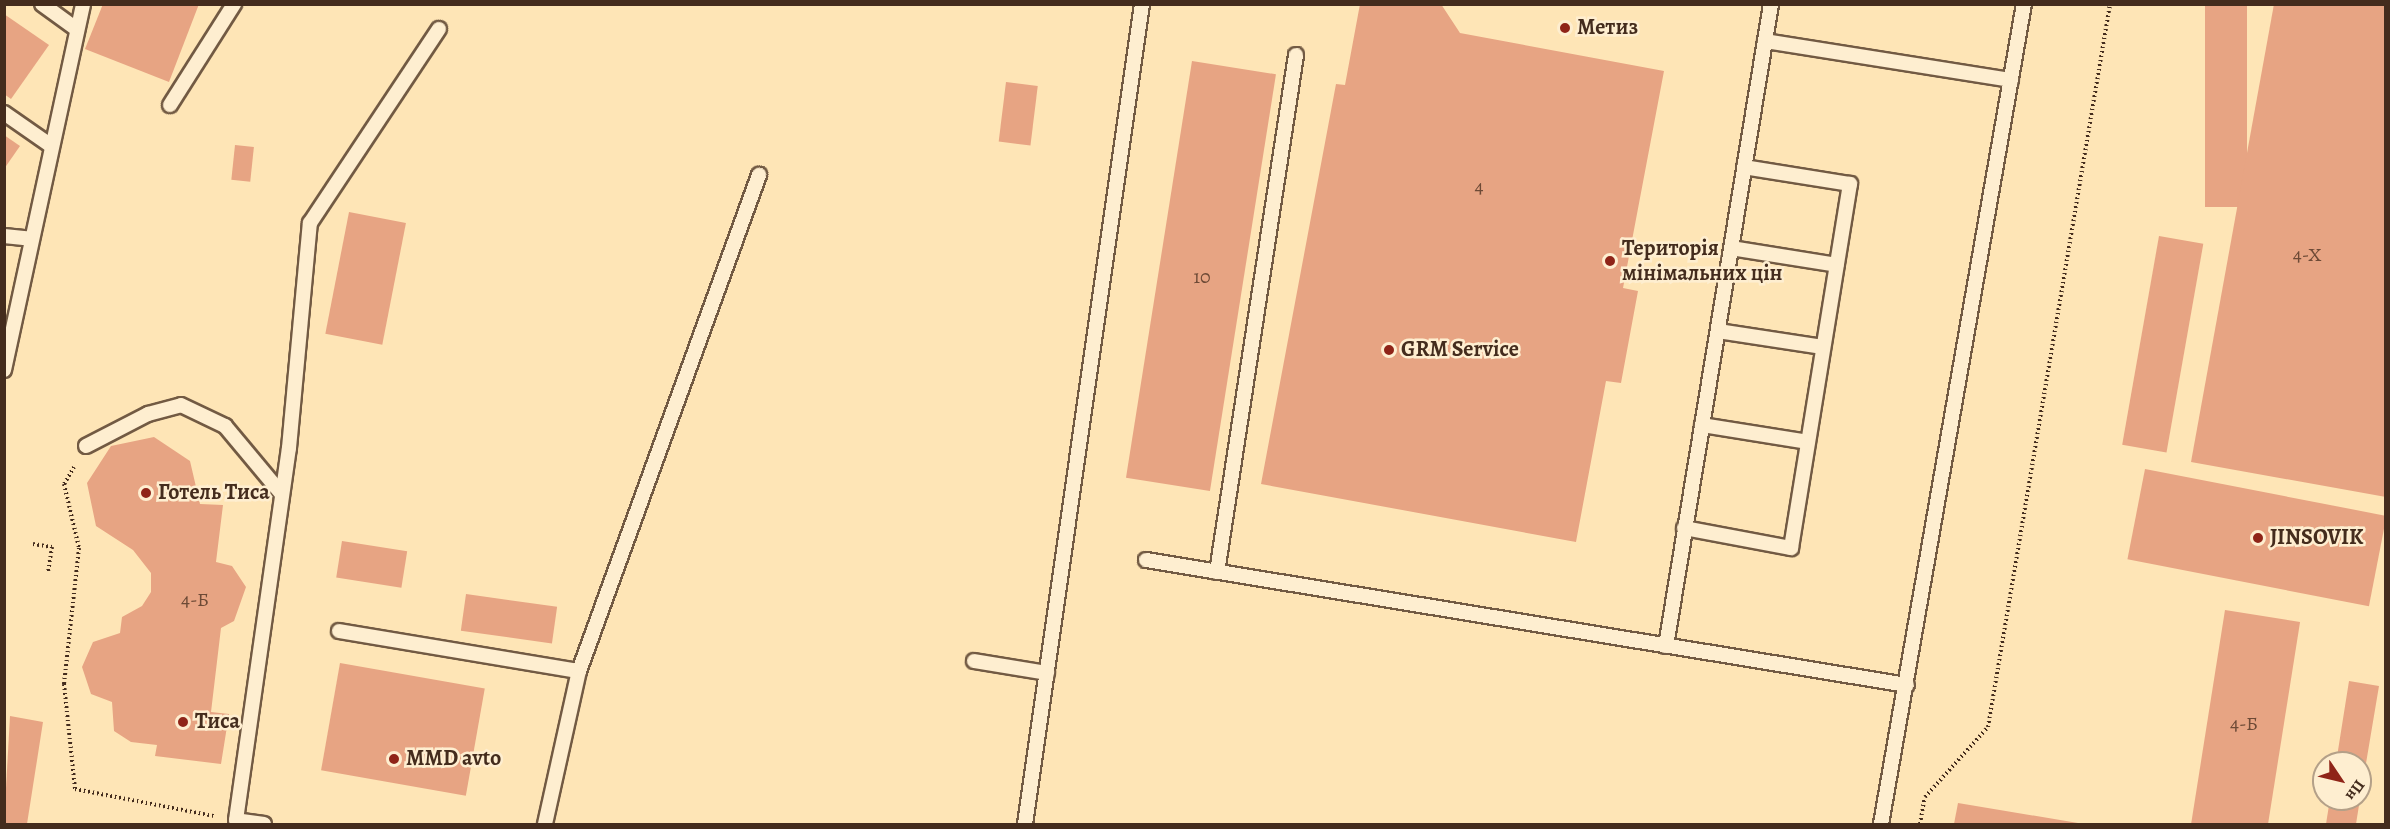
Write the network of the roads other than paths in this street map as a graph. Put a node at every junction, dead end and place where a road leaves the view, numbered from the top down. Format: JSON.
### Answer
{"nodes":[{"id":1,"x":42,"y":4,"type":"edge"},
{"id":2,"x":83,"y":4,"type":"edge"},
{"id":3,"x":234,"y":4,"type":"edge"},
{"id":4,"x":1142,"y":4,"type":"edge"},
{"id":5,"x":1771,"y":4,"type":"edge"},
{"id":6,"x":2024,"y":4,"type":"edge"},
{"id":7,"x":75,"y":28,"type":"junction"},
{"id":8,"x":439,"y":29,"type":"dead end"},
{"id":9,"x":1765,"y":41,"type":"junction"},
{"id":10,"x":1296,"y":55,"type":"dead end"},
{"id":11,"x":2011,"y":80,"type":"junction"},
{"id":12,"x":170,"y":105,"type":"dead end"},
{"id":13,"x":4,"y":113,"type":"edge"},
{"id":14,"x":50,"y":145,"type":"junction"},
{"id":15,"x":1744,"y":167,"type":"junction"},
{"id":16,"x":759,"y":176,"type":"dead end"},
{"id":17,"x":4,"y":236,"type":"edge"},
{"id":18,"x":31,"y":239,"type":"junction"},
{"id":19,"x":1731,"y":248,"type":"junction"},
{"id":20,"x":1837,"y":265,"type":"junction"},
{"id":21,"x":1718,"y":331,"type":"junction"},
{"id":22,"x":1823,"y":347,"type":"junction"},
{"id":23,"x":5,"y":363,"type":"edge"},
{"id":24,"x":1702,"y":425,"type":"junction"},
{"id":25,"x":1808,"y":442,"type":"junction"},
{"id":26,"x":86,"y":446,"type":"road end"},
{"id":27,"x":280,"y":492,"type":"junction"},
{"id":28,"x":1684,"y":528,"type":"junction"},
{"id":29,"x":1146,"y":560,"type":"dead end"},
{"id":30,"x":1217,"y":572,"type":"junction"},
{"id":31,"x":339,"y":631,"type":"dead end"},
{"id":32,"x":1666,"y":646,"type":"junction"},
{"id":33,"x":974,"y":661,"type":"dead end"},
{"id":34,"x":579,"y":671,"type":"junction"},
{"id":35,"x":1047,"y":674,"type":"junction"},
{"id":36,"x":1907,"y":685,"type":"junction"},
{"id":37,"x":235,"y":822,"type":"edge"},
{"id":38,"x":1883,"y":822,"type":"edge"},
{"id":39,"x":264,"y":825,"type":"edge"},
{"id":40,"x":545,"y":825,"type":"edge"},
{"id":41,"x":1024,"y":825,"type":"edge"}],
"edges":[{"from":1,"to":7,"type":"lane"},
{"from":2,"to":7,"type":"lane"},
{"from":3,"to":12,"type":"lane"},
{"from":4,"to":35,"type":"lane"},
{"from":5,"to":9,"type":"lane"},
{"from":6,"to":11,"type":"lane"},
{"from":7,"to":14,"type":"lane"},
{"from":8,"to":27,"type":"lane"},
{"from":9,"to":11,"type":"lane"},
{"from":9,"to":15,"type":"lane"},
{"from":10,"to":30,"type":"lane"},
{"from":11,"to":36,"type":"lane"},
{"from":13,"to":14,"type":"lane"},
{"from":14,"to":18,"type":"lane"},
{"from":15,"to":19,"type":"lane"},
{"from":15,"to":20,"type":"lane"},
{"from":16,"to":34,"type":"lane"},
{"from":17,"to":18,"type":"lane"},
{"from":18,"to":23,"type":"lane"},
{"from":19,"to":20,"type":"lane"},
{"from":19,"to":21,"type":"lane"},
{"from":20,"to":22,"type":"lane"},
{"from":21,"to":22,"type":"lane"},
{"from":21,"to":24,"type":"lane"},
{"from":22,"to":25,"type":"lane"},
{"from":24,"to":25,"type":"lane"},
{"from":24,"to":28,"type":"lane"},
{"from":25,"to":28,"type":"lane"},
{"from":26,"to":27,"type":"lane"},
{"from":27,"to":37,"type":"lane"},
{"from":28,"to":32,"type":"lane"},
{"from":29,"to":30,"type":"lane"},
{"from":30,"to":32,"type":"lane"},
{"from":31,"to":34,"type":"lane"},
{"from":32,"to":36,"type":"lane"},
{"from":33,"to":35,"type":"lane"},
{"from":34,"to":40,"type":"lane"},
{"from":35,"to":41,"type":"lane"},
{"from":36,"to":38,"type":"lane"},
{"from":37,"to":39,"type":"lane"}]}
